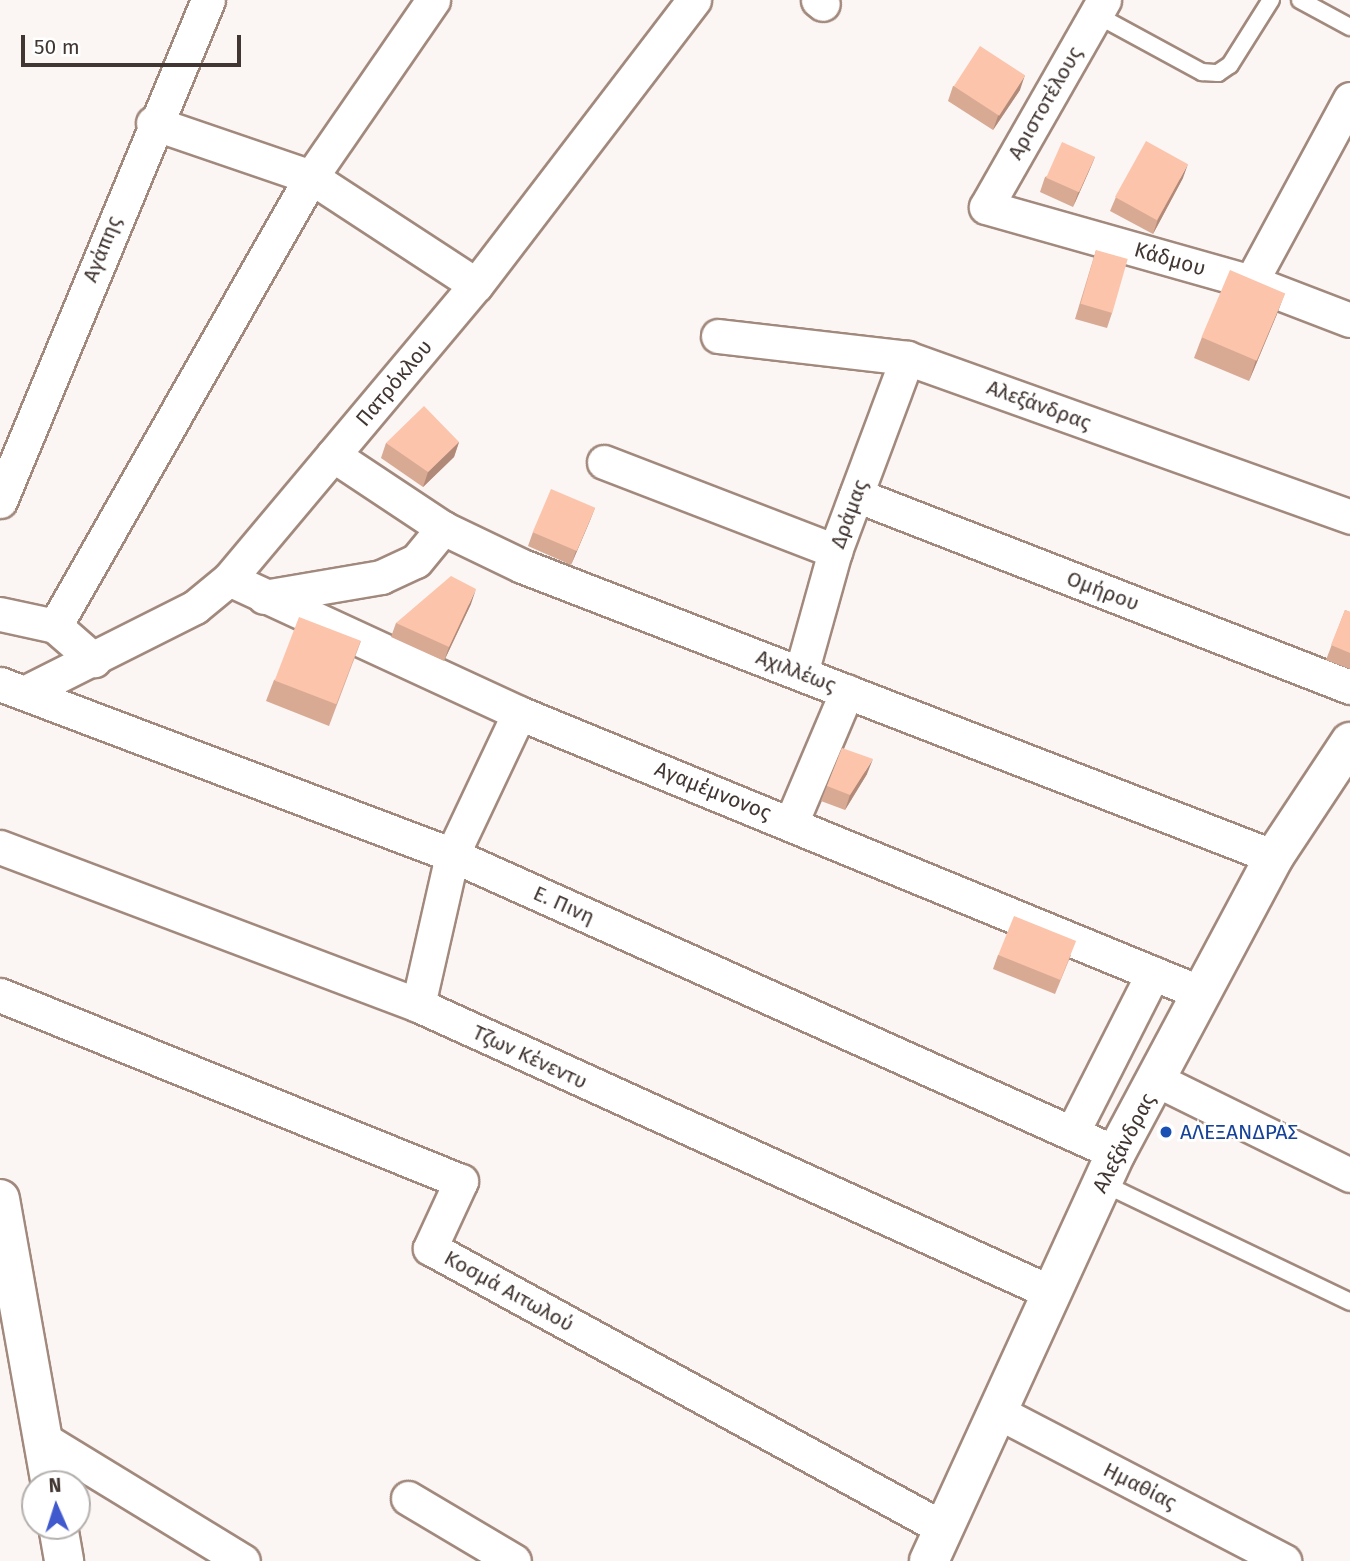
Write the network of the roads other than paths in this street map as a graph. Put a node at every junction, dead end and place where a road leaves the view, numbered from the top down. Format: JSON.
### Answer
{"nodes":[{"id":1,"x":208,"y":0,"type":"edge"},
{"id":2,"x":433,"y":0,"type":"edge"},
{"id":3,"x":694,"y":0,"type":"edge"},
{"id":4,"x":1271,"y":0,"type":"edge"},
{"id":5,"x":1300,"y":0,"type":"edge"},
{"id":6,"x":1100,"y":7,"type":"edge"},
{"id":7,"x":1350,"y":27,"type":"edge"},
{"id":8,"x":1350,"y":99,"type":"edge"},
{"id":9,"x":153,"y":123,"type":"junction"},
{"id":10,"x":311,"y":177,"type":"junction"},
{"id":11,"x":986,"y":207,"type":"joint"},
{"id":12,"x":1251,"y":282,"type":"junction"},
{"id":13,"x":476,"y":285,"type":"junction"},
{"id":14,"x":1350,"y":320,"type":"edge"},
{"id":15,"x":718,"y":336,"type":"dead end"},
{"id":16,"x":907,"y":358,"type":"junction"},
{"id":17,"x":333,"y":455,"type":"junction"},
{"id":18,"x":604,"y":462,"type":"dead end"},
{"id":19,"x":856,"y":495,"type":"junction"},
{"id":20,"x":0,"y":501,"type":"edge"},
{"id":21,"x":1350,"y":517,"type":"edge"},
{"id":22,"x":443,"y":528,"type":"junction"},
{"id":23,"x":835,"y":551,"type":"junction"},
{"id":24,"x":229,"y":579,"type":"junction"},
{"id":25,"x":264,"y":597,"type":"junction"},
{"id":26,"x":0,"y":614,"type":"edge"},
{"id":27,"x":55,"y":626,"type":"junction"},
{"id":28,"x":94,"y":660,"type":"junction"},
{"id":29,"x":801,"y":673,"type":"junction"},
{"id":30,"x":14,"y":687,"type":"edge"},
{"id":31,"x":1350,"y":687,"type":"edge"},
{"id":32,"x":847,"y":691,"type":"junction"},
{"id":33,"x":519,"y":713,"type":"junction"},
{"id":34,"x":1350,"y":742,"type":"edge"},
{"id":35,"x":791,"y":823,"type":"junction"},
{"id":36,"x":0,"y":847,"type":"edge"},
{"id":37,"x":452,"y":855,"type":"junction"},
{"id":38,"x":1274,"y":857,"type":"junction"},
{"id":39,"x":1153,"y":973,"type":"junction"},
{"id":40,"x":1201,"y":993,"type":"junction"},
{"id":41,"x":0,"y":995,"type":"edge"},
{"id":42,"x":418,"y":1005,"type":"junction"},
{"id":43,"x":1157,"y":1080,"type":"junction"},
{"id":44,"x":1072,"y":1133,"type":"junction"},
{"id":45,"x":1109,"y":1168,"type":"junction"},
{"id":46,"x":1350,"y":1175,"type":"edge"},
{"id":47,"x":0,"y":1199,"type":"edge"},
{"id":48,"x":1050,"y":1292,"type":"junction"},
{"id":49,"x":1350,"y":1302,"type":"edge"},
{"id":50,"x":996,"y":1411,"type":"junction"},
{"id":51,"x":43,"y":1439,"type":"junction"},
{"id":52,"x":49,"y":1470,"type":"edge"},
{"id":53,"x":408,"y":1498,"type":"dead end"},
{"id":54,"x":60,"y":1540,"type":"edge"},
{"id":55,"x":936,"y":1544,"type":"edge"},
{"id":56,"x":64,"y":1561,"type":"edge"},
{"id":57,"x":243,"y":1561,"type":"edge"},
{"id":58,"x":514,"y":1561,"type":"edge"},
{"id":59,"x":1284,"y":1561,"type":"edge"}],
"edges":[{"from":1,"to":9,"type":"street","name":"Αγάπης"},
{"from":2,"to":10,"type":"street"},
{"from":3,"to":13,"type":"street","name":"Πατρόκλου"},
{"from":4,"to":6,"type":"lane"},
{"from":5,"to":7,"type":"lane"},
{"from":6,"to":11,"type":"street","name":"Αριστοτέλους"},
{"from":8,"to":12,"type":"street"},
{"from":9,"to":10,"type":"street"},
{"from":9,"to":20,"type":"street","name":"Αγάπης"},
{"from":10,"to":13,"type":"street"},
{"from":10,"to":27,"type":"street"},
{"from":11,"to":12,"type":"street","name":"Κάδμου"},
{"from":12,"to":14,"type":"street","name":"Κάδμου"},
{"from":13,"to":17,"type":"street","name":"Πατρόκλου"},
{"from":15,"to":16,"type":"street","name":"Αλεξάνδρας"},
{"from":16,"to":19,"type":"street","name":"Δράμας"},
{"from":16,"to":21,"type":"street","name":"Αλεξάνδρας"},
{"from":17,"to":22,"type":"street","name":"Αχιλλέως"},
{"from":17,"to":24,"type":"street","name":"Πατρόκλου"},
{"from":18,"to":23,"type":"street"},
{"from":19,"to":23,"type":"street","name":"Δράμας"},
{"from":19,"to":31,"type":"street","name":"Ομήρου"},
{"from":22,"to":25,"type":"street"},
{"from":22,"to":29,"type":"street","name":"Αχιλλέως"},
{"from":23,"to":29,"type":"street","name":"Δράμας"},
{"from":24,"to":25,"type":"street","name":"Αγαμέμνονος"},
{"from":24,"to":28,"type":"street","name":"Πατρόκλου"},
{"from":25,"to":33,"type":"street","name":"Αγαμέμνονος"},
{"from":26,"to":27,"type":"street"},
{"from":27,"to":28,"type":"street"},
{"from":28,"to":30,"type":"street","name":"Πατρόκλου"},
{"from":29,"to":32,"type":"street","name":"Αχιλλέως"},
{"from":30,"to":37,"type":"street","name":"Ε. Πινη"},
{"from":32,"to":35,"type":"street"},
{"from":32,"to":38,"type":"street","name":"Αχιλλέως"},
{"from":33,"to":35,"type":"street","name":"Αγαμέμνονος"},
{"from":33,"to":37,"type":"street"},
{"from":34,"to":38,"type":"street","name":"Αλεξάνδρας"},
{"from":35,"to":39,"type":"street","name":"Αγαμέμνονος"},
{"from":36,"to":42,"type":"street","name":"Τζων Κένεντυ"},
{"from":37,"to":42,"type":"street"},
{"from":37,"to":44,"type":"street","name":"Ε. Πινη"},
{"from":38,"to":40,"type":"street","name":"Αλεξάνδρας"},
{"from":39,"to":40,"type":"street","name":"Αγαμέμνονος"},
{"from":39,"to":44,"type":"street"},
{"from":40,"to":43,"type":"street","name":"Αλεξάνδρας"},
{"from":41,"to":55,"type":"street","name":"Κοσμά Αιτωλού"},
{"from":42,"to":48,"type":"street","name":"Τζων Κένεντυ"},
{"from":43,"to":45,"type":"street","name":"Αλεξάνδρας"},
{"from":43,"to":46,"type":"street"},
{"from":44,"to":45,"type":"street","name":"Ε. Πινη"},
{"from":45,"to":48,"type":"street","name":"Αλεξάνδρας"},
{"from":45,"to":49,"type":"lane"},
{"from":47,"to":51,"type":"street"},
{"from":48,"to":50,"type":"street","name":"Αλεξάνδρας"},
{"from":50,"to":55,"type":"street","name":"Αλεξάνδρας"},
{"from":50,"to":59,"type":"street","name":"Ημαθίας"},
{"from":51,"to":52,"type":"street"},
{"from":51,"to":57,"type":"street"},
{"from":53,"to":58,"type":"street"},
{"from":54,"to":56,"type":"street"}]}
